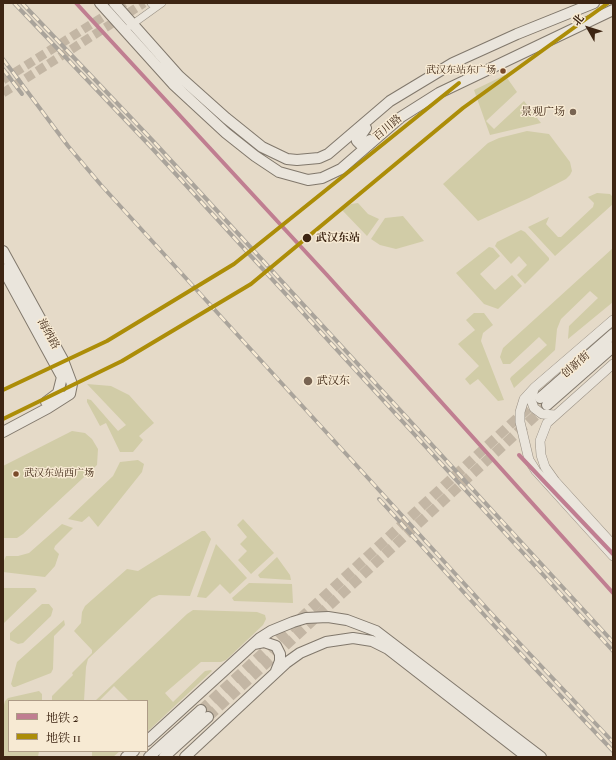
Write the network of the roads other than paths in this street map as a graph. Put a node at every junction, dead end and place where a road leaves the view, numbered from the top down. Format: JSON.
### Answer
{"nodes":[{"id":1,"x":114,"y":3,"type":"edge"},
{"id":2,"x":152,"y":3,"type":"edge"},
{"id":3,"x":161,"y":3,"type":"edge"},
{"id":4,"x":582,"y":3,"type":"edge"},
{"id":5,"x":594,"y":3,"type":"edge"},
{"id":6,"x":104,"y":4,"type":"edge"},
{"id":7,"x":572,"y":10,"type":"junction"},
{"id":8,"x":613,"y":10,"type":"edge"},
{"id":9,"x":128,"y":27,"type":"junction"},
{"id":10,"x":377,"y":112,"type":"junction"},
{"id":11,"x":378,"y":136,"type":"junction"},
{"id":12,"x":3,"y":251,"type":"edge"},
{"id":13,"x":3,"y":269,"type":"edge"},
{"id":14,"x":613,"y":320,"type":"edge"},
{"id":15,"x":613,"y":334,"type":"edge"},
{"id":16,"x":613,"y":347,"type":"edge"},
{"id":17,"x":613,"y":364,"type":"edge"},
{"id":18,"x":534,"y":388,"type":"junction"},
{"id":19,"x":555,"y":415,"type":"junction"},
{"id":20,"x":3,"y":425,"type":"edge"},
{"id":21,"x":3,"y":432,"type":"edge"},
{"id":22,"x":613,"y":545,"type":"edge"},
{"id":23,"x":613,"y":556,"type":"edge"},
{"id":24,"x":254,"y":644,"type":"junction"},
{"id":25,"x":275,"y":673,"type":"junction"},
{"id":26,"x":201,"y":710,"type":"tunnel mouth"},
{"id":27,"x":208,"y":717,"type":"tunnel mouth"},
{"id":28,"x":148,"y":740,"type":"edge"},
{"id":29,"x":149,"y":757,"type":"edge"},
{"id":30,"x":164,"y":757,"type":"edge"},
{"id":31,"x":185,"y":757,"type":"edge"},
{"id":32,"x":527,"y":757,"type":"edge"},
{"id":33,"x":540,"y":757,"type":"edge"}],
"edges":[{"from":1,"to":9,"type":"main road","name":"百川路"},
{"from":2,"to":3,"type":"street"},
{"from":3,"to":9,"type":"street"},
{"from":4,"to":7,"type":"main road"},
{"from":5,"to":7,"type":"main road","name":"百川路"},
{"from":6,"to":9,"type":"main road","name":"百川路"},
{"from":7,"to":10,"type":"main road","name":"百川路"},
{"from":8,"to":11,"type":"main road","name":"百川路"},
{"from":9,"to":10,"type":"main road","name":"百川路"},
{"from":9,"to":11,"type":"main road","name":"百川路"},
{"from":10,"to":11,"type":"main road"},
{"from":12,"to":21,"type":"main road","name":"海纳路"},
{"from":13,"to":20,"type":"main road","name":"海纳路"},
{"from":14,"to":18,"type":"street"},
{"from":15,"to":16,"type":"main road","name":"创新街"},
{"from":17,"to":19,"type":"street"},
{"from":18,"to":19,"type":"street"},
{"from":18,"to":23,"type":"street"},
{"from":19,"to":22,"type":"street"},
{"from":24,"to":25,"type":"main road"},
{"from":24,"to":28,"type":"main road"},
{"from":24,"to":33,"type":"main road"},
{"from":25,"to":31,"type":"main road"},
{"from":25,"to":32,"type":"main road"},
{"from":26,"to":29,"type":"main road"},
{"from":27,"to":30,"type":"main road"}]}
